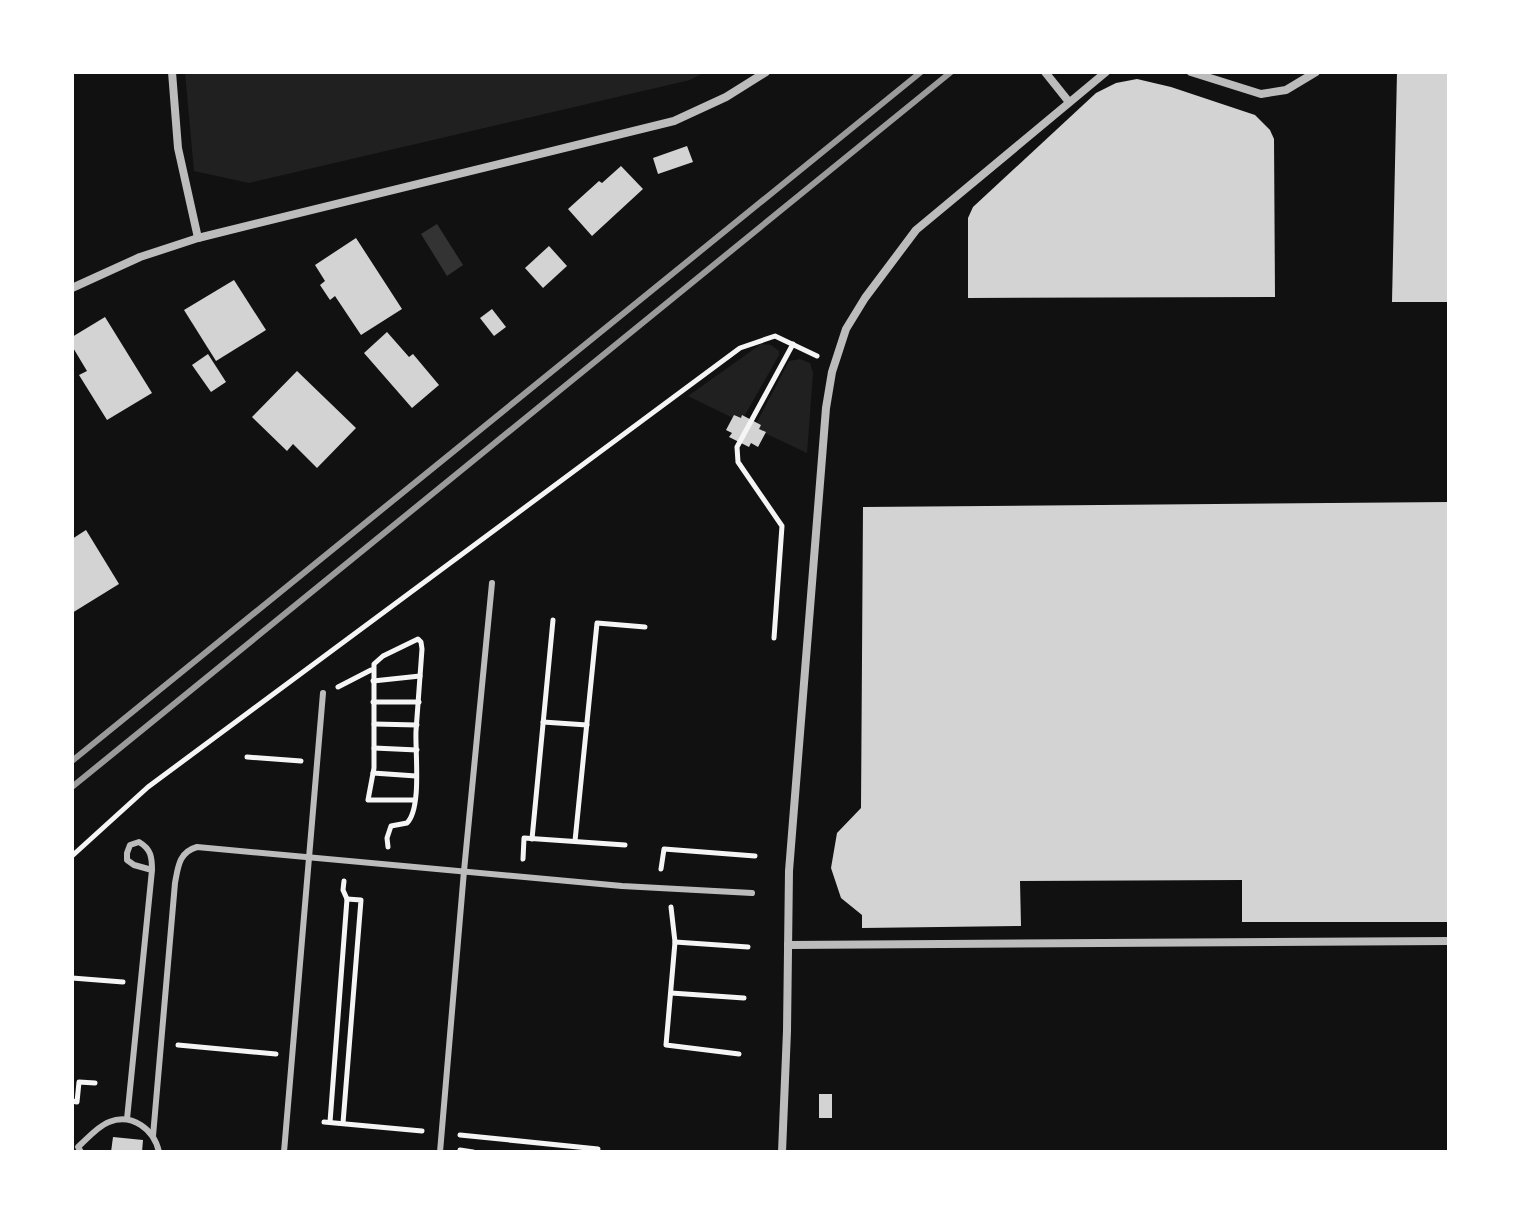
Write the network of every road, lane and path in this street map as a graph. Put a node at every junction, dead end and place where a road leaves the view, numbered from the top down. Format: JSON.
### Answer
{"nodes":[{"id":1,"x":172,"y":72,"type":"edge"},
{"id":2,"x":766,"y":72,"type":"edge"},
{"id":3,"x":1045,"y":72,"type":"edge"},
{"id":4,"x":1106,"y":72,"type":"edge"},
{"id":5,"x":1191,"y":72,"type":"edge"},
{"id":6,"x":1316,"y":72,"type":"edge"},
{"id":7,"x":1069,"y":102,"type":"junction"},
{"id":8,"x":198,"y":238,"type":"junction"},
{"id":9,"x":72,"y":288,"type":"edge"},
{"id":10,"x":793,"y":344,"type":"junction"},
{"id":11,"x":832,"y":372,"type":"junction"},
{"id":12,"x":492,"y":583,"type":"dead end"},
{"id":13,"x":553,"y":620,"type":"dead end"},
{"id":14,"x":645,"y":627,"type":"dead end"},
{"id":15,"x":774,"y":638,"type":"dead end"},
{"id":16,"x":372,"y":670,"type":"junction"},
{"id":17,"x":421,"y":676,"type":"junction"},
{"id":18,"x":373,"y":681,"type":"junction"},
{"id":19,"x":323,"y":693,"type":"joint"},
{"id":20,"x":373,"y":702,"type":"junction"},
{"id":21,"x":419,"y":702,"type":"junction"},
{"id":22,"x":543,"y":722,"type":"junction"},
{"id":23,"x":374,"y":724,"type":"junction"},
{"id":24,"x":417,"y":725,"type":"junction"},
{"id":25,"x":587,"y":725,"type":"junction"},
{"id":26,"x":374,"y":748,"type":"junction"},
{"id":27,"x":417,"y":750,"type":"junction"},
{"id":28,"x":247,"y":757,"type":"dead end"},
{"id":29,"x":318,"y":762,"type":"junction"},
{"id":30,"x":373,"y":773,"type":"junction"},
{"id":31,"x":416,"y":776,"type":"junction"},
{"id":32,"x":414,"y":800,"type":"junction"},
{"id":33,"x":532,"y":839,"type":"junction"},
{"id":34,"x":575,"y":841,"type":"junction"},
{"id":35,"x":625,"y":845,"type":"dead end"},
{"id":36,"x":72,"y":856,"type":"edge"},
{"id":37,"x":310,"y":856,"type":"junction"},
{"id":38,"x":755,"y":856,"type":"dead end"},
{"id":39,"x":347,"y":860,"type":"junction"},
{"id":40,"x":392,"y":864,"type":"junction"},
{"id":41,"x":152,"y":870,"type":"junction"},
{"id":42,"x":464,"y":871,"type":"junction"},
{"id":43,"x":521,"y":876,"type":"junction"},
{"id":44,"x":659,"y":887,"type":"junction"},
{"id":45,"x":752,"y":893,"type":"dead end"},
{"id":46,"x":347,"y":899,"type":"junction"},
{"id":47,"x":1449,"y":941,"type":"edge"},
{"id":48,"x":675,"y":942,"type":"junction"},
{"id":49,"x":788,"y":945,"type":"junction"},
{"id":50,"x":748,"y":947,"type":"dead end"},
{"id":51,"x":72,"y":978,"type":"edge"},
{"id":52,"x":142,"y":983,"type":"junction"},
{"id":53,"x":671,"y":993,"type":"junction"},
{"id":54,"x":744,"y":998,"type":"dead end"},
{"id":55,"x":161,"y":1044,"type":"junction"},
{"id":56,"x":739,"y":1054,"type":"dead end"},
{"id":57,"x":292,"y":1055,"type":"junction"},
{"id":58,"x":95,"y":1083,"type":"dead end"},
{"id":59,"x":72,"y":1101,"type":"edge"},
{"id":60,"x":127,"y":1119,"type":"junction"},
{"id":61,"x":330,"y":1122,"type":"dead end"},
{"id":62,"x":343,"y":1123,"type":"dead end"},
{"id":63,"x":153,"y":1136,"type":"junction"},
{"id":64,"x":77,"y":1148,"type":"edge"},
{"id":65,"x":159,"y":1152,"type":"edge"},
{"id":66,"x":284,"y":1152,"type":"edge"},
{"id":67,"x":440,"y":1152,"type":"edge"},
{"id":68,"x":457,"y":1152,"type":"edge"},
{"id":69,"x":473,"y":1152,"type":"edge"},
{"id":70,"x":782,"y":1152,"type":"edge"}],
"edges":[{"from":1,"to":8,"type":"street"},
{"from":2,"to":8,"type":"street"},
{"from":3,"to":7,"type":"street"},
{"from":4,"to":7,"type":"street"},
{"from":5,"to":6,"type":"street"},
{"from":7,"to":11,"type":"street"},
{"from":8,"to":9,"type":"street"},
{"from":10,"to":11,"type":"path"},
{"from":10,"to":15,"type":"path"},
{"from":10,"to":36,"type":"path"},
{"from":11,"to":49,"type":"street"},
{"from":12,"to":42,"type":"lane"},
{"from":13,"to":22,"type":"path"},
{"from":14,"to":25,"type":"path"},
{"from":16,"to":17,"type":"path"},
{"from":16,"to":18,"type":"path"},
{"from":16,"to":19,"type":"path"},
{"from":17,"to":18,"type":"path"},
{"from":17,"to":21,"type":"path"},
{"from":18,"to":20,"type":"path"},
{"from":19,"to":29,"type":"lane"},
{"from":20,"to":21,"type":"path"},
{"from":20,"to":23,"type":"path"},
{"from":21,"to":24,"type":"path"},
{"from":22,"to":25,"type":"path"},
{"from":22,"to":33,"type":"path"},
{"from":23,"to":24,"type":"path"},
{"from":23,"to":26,"type":"path"},
{"from":24,"to":27,"type":"path"},
{"from":25,"to":34,"type":"path"},
{"from":26,"to":27,"type":"path"},
{"from":26,"to":30,"type":"path"},
{"from":27,"to":31,"type":"path"},
{"from":28,"to":29,"type":"path"},
{"from":29,"to":37,"type":"lane"},
{"from":30,"to":31,"type":"path"},
{"from":30,"to":32,"type":"path"},
{"from":31,"to":32,"type":"path"},
{"from":32,"to":40,"type":"path"},
{"from":33,"to":34,"type":"path"},
{"from":33,"to":43,"type":"path"},
{"from":34,"to":35,"type":"path"},
{"from":37,"to":39,"type":"lane"},
{"from":37,"to":55,"type":"lane"},
{"from":37,"to":57,"type":"lane"},
{"from":38,"to":44,"type":"path"},
{"from":39,"to":40,"type":"lane"},
{"from":39,"to":46,"type":"path"},
{"from":40,"to":42,"type":"lane"},
{"from":41,"to":41,"type":"lane"},
{"from":41,"to":52,"type":"lane"},
{"from":42,"to":43,"type":"lane"},
{"from":42,"to":67,"type":"lane"},
{"from":43,"to":44,"type":"lane"},
{"from":44,"to":45,"type":"lane"},
{"from":44,"to":48,"type":"path"},
{"from":46,"to":61,"type":"path"},
{"from":46,"to":62,"type":"path"},
{"from":47,"to":49,"type":"street"},
{"from":48,"to":50,"type":"path"},
{"from":48,"to":53,"type":"path"},
{"from":49,"to":70,"type":"street"},
{"from":51,"to":52,"type":"path"},
{"from":52,"to":60,"type":"lane"},
{"from":53,"to":54,"type":"path"},
{"from":53,"to":56,"type":"path"},
{"from":55,"to":57,"type":"path"},
{"from":55,"to":63,"type":"lane"},
{"from":57,"to":66,"type":"lane"},
{"from":58,"to":59,"type":"path"},
{"from":60,"to":63,"type":"lane"},
{"from":60,"to":64,"type":"lane"},
{"from":63,"to":65,"type":"lane"},
{"from":68,"to":69,"type":"path"}]}
